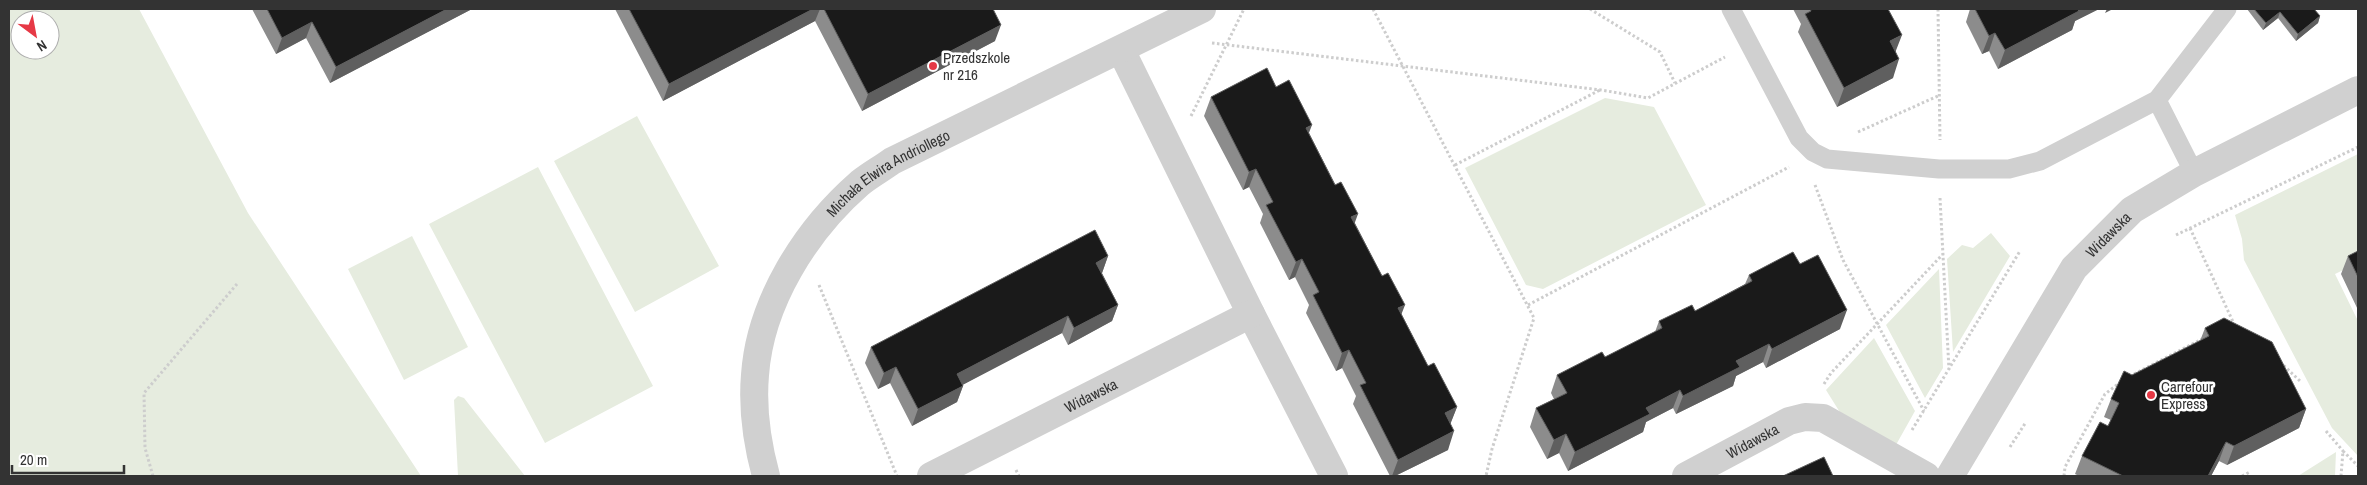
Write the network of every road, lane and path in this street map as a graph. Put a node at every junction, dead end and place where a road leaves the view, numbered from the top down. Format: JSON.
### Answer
{"nodes":[{"id":1,"x":1202,"y":9,"type":"edge"},
{"id":2,"x":1244,"y":9,"type":"edge"},
{"id":3,"x":1373,"y":9,"type":"edge"},
{"id":4,"x":1590,"y":9,"type":"edge"},
{"id":5,"x":1732,"y":9,"type":"edge"},
{"id":6,"x":2227,"y":9,"type":"edge"},
{"id":7,"x":1171,"y":25,"type":"junction"},
{"id":8,"x":1749,"y":43,"type":"junction"},
{"id":9,"x":1226,"y":44,"type":"junction"},
{"id":10,"x":1121,"y":50,"type":"junction"},
{"id":11,"x":1404,"y":67,"type":"junction"},
{"id":12,"x":1675,"y":83,"type":"junction"},
{"id":13,"x":1601,"y":90,"type":"junction"},
{"id":14,"x":2358,"y":90,"type":"edge"},
{"id":15,"x":1940,"y":95,"type":"dead end"},
{"id":16,"x":2157,"y":100,"type":"junction"},
{"id":17,"x":2358,"y":147,"type":"edge"},
{"id":18,"x":1172,"y":154,"type":"junction"},
{"id":19,"x":1809,"y":155,"type":"junction"},
{"id":20,"x":1455,"y":165,"type":"junction"},
{"id":21,"x":2194,"y":173,"type":"junction"},
{"id":22,"x":2190,"y":228,"type":"junction"},
{"id":23,"x":2176,"y":235,"type":"dead end"},
{"id":24,"x":802,"y":251,"type":"junction"},
{"id":25,"x":2020,"y":251,"type":"dead end"},
{"id":26,"x":1943,"y":254,"type":"dead end"},
{"id":27,"x":237,"y":284,"type":"dead end"},
{"id":28,"x":1528,"y":305,"type":"junction"},
{"id":29,"x":1251,"y":314,"type":"junction"},
{"id":30,"x":1877,"y":324,"type":"junction"},
{"id":31,"x":2235,"y":327,"type":"edge"},
{"id":32,"x":2207,"y":337,"type":"edge"},
{"id":33,"x":2274,"y":356,"type":"edge"},
{"id":34,"x":2300,"y":381,"type":"dead end"},
{"id":35,"x":1924,"y":412,"type":"junction"},
{"id":36,"x":1814,"y":418,"type":"junction"},
{"id":37,"x":2026,"y":422,"type":"dead end"},
{"id":38,"x":2326,"y":431,"type":"dead end"},
{"id":39,"x":2010,"y":446,"type":"dead end"},
{"id":40,"x":2343,"y":451,"type":"junction"},
{"id":41,"x":1895,"y":459,"type":"junction"},
{"id":42,"x":2358,"y":466,"type":"edge"},
{"id":43,"x":2250,"y":472,"type":"dead end"},
{"id":44,"x":152,"y":476,"type":"edge"},
{"id":45,"x":766,"y":476,"type":"edge"},
{"id":46,"x":897,"y":476,"type":"edge"},
{"id":47,"x":931,"y":476,"type":"edge"},
{"id":48,"x":1334,"y":476,"type":"edge"},
{"id":49,"x":1486,"y":476,"type":"edge"},
{"id":50,"x":1686,"y":476,"type":"edge"},
{"id":51,"x":1926,"y":476,"type":"edge"},
{"id":52,"x":1950,"y":476,"type":"edge"},
{"id":53,"x":2064,"y":476,"type":"edge"},
{"id":54,"x":2242,"y":476,"type":"edge"},
{"id":55,"x":2341,"y":476,"type":"edge"}],
"edges":[{"from":1,"to":7,"type":"street","name":"Michała Elwira Andriollego"},
{"from":2,"to":9,"type":"path"},
{"from":3,"to":11,"type":"path"},
{"from":4,"to":12,"type":"path"},
{"from":5,"to":8,"type":"lane"},
{"from":6,"to":16,"type":"lane"},
{"from":7,"to":9,"type":"path"},
{"from":7,"to":10,"type":"street","name":"Michała Elwira Andriollego"},
{"from":8,"to":12,"type":"path"},
{"from":8,"to":19,"type":"lane"},
{"from":9,"to":11,"type":"path"},
{"from":9,"to":18,"type":"path"},
{"from":10,"to":18,"type":"street"},
{"from":10,"to":24,"type":"street","name":"Michała Elwira Andriollego"},
{"from":11,"to":13,"type":"path"},
{"from":11,"to":20,"type":"path"},
{"from":12,"to":13,"type":"path"},
{"from":13,"to":20,"type":"path"},
{"from":14,"to":21,"type":"street","name":"Widawska"},
{"from":15,"to":19,"type":"path"},
{"from":16,"to":19,"type":"lane"},
{"from":16,"to":21,"type":"lane"},
{"from":17,"to":22,"type":"path"},
{"from":18,"to":29,"type":"street"},
{"from":19,"to":28,"type":"path"},
{"from":19,"to":30,"type":"path"},
{"from":20,"to":28,"type":"path"},
{"from":21,"to":52,"type":"street","name":"Widawska"},
{"from":22,"to":23,"type":"path"},
{"from":22,"to":31,"type":"path"},
{"from":24,"to":45,"type":"street","name":"Michała Elwira Andriollego"},
{"from":24,"to":46,"type":"path"},
{"from":25,"to":35,"type":"path"},
{"from":26,"to":30,"type":"path"},
{"from":27,"to":44,"type":"path"},
{"from":28,"to":49,"type":"path"},
{"from":29,"to":47,"type":"street","name":"Widawska"},
{"from":29,"to":48,"type":"street"},
{"from":30,"to":35,"type":"path"},
{"from":30,"to":36,"type":"path"},
{"from":32,"to":53,"type":"path"},
{"from":33,"to":34,"type":"path"},
{"from":35,"to":41,"type":"path"},
{"from":36,"to":41,"type":"street","name":"Widawska"},
{"from":36,"to":50,"type":"street","name":"Widawska"},
{"from":37,"to":39,"type":"path"},
{"from":38,"to":40,"type":"path"},
{"from":40,"to":42,"type":"path"},
{"from":40,"to":55,"type":"path"},
{"from":41,"to":51,"type":"street","name":"Widawska"},
{"from":43,"to":54,"type":"path"}]}
